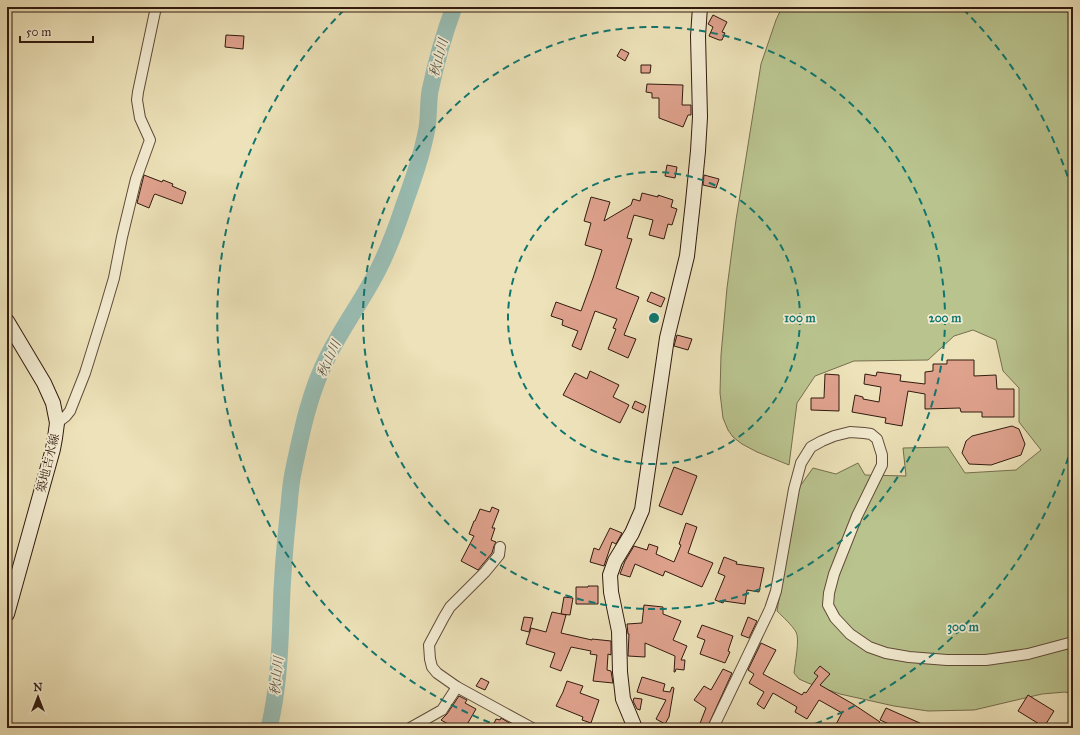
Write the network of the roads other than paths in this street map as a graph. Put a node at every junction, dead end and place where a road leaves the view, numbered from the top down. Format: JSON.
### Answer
{"nodes":[{"id":1,"x":156,"y":7,"type":"edge"},
{"id":2,"x":700,"y":7,"type":"edge"},
{"id":3,"x":7,"y":321,"type":"edge"},
{"id":4,"x":57,"y":423,"type":"junction"},
{"id":5,"x":500,"y":547,"type":"dead end"},
{"id":6,"x":7,"y":614,"type":"edge"},
{"id":7,"x":1073,"y":642,"type":"edge"},
{"id":8,"x":458,"y":687,"type":"junction"},
{"id":9,"x":410,"y":728,"type":"edge"},
{"id":10,"x":532,"y":728,"type":"edge"},
{"id":11,"x":635,"y":728,"type":"edge"},
{"id":12,"x":713,"y":728,"type":"edge"}],
"edges":[{"from":1,"to":4,"type":"street"},
{"from":2,"to":11,"type":"street"},
{"from":3,"to":4,"type":"street","name":"築地吉水線"},
{"from":4,"to":6,"type":"street","name":"築地吉水線"},
{"from":5,"to":8,"type":"street"},
{"from":7,"to":12,"type":"street"},
{"from":8,"to":9,"type":"street"},
{"from":8,"to":10,"type":"street"}]}
